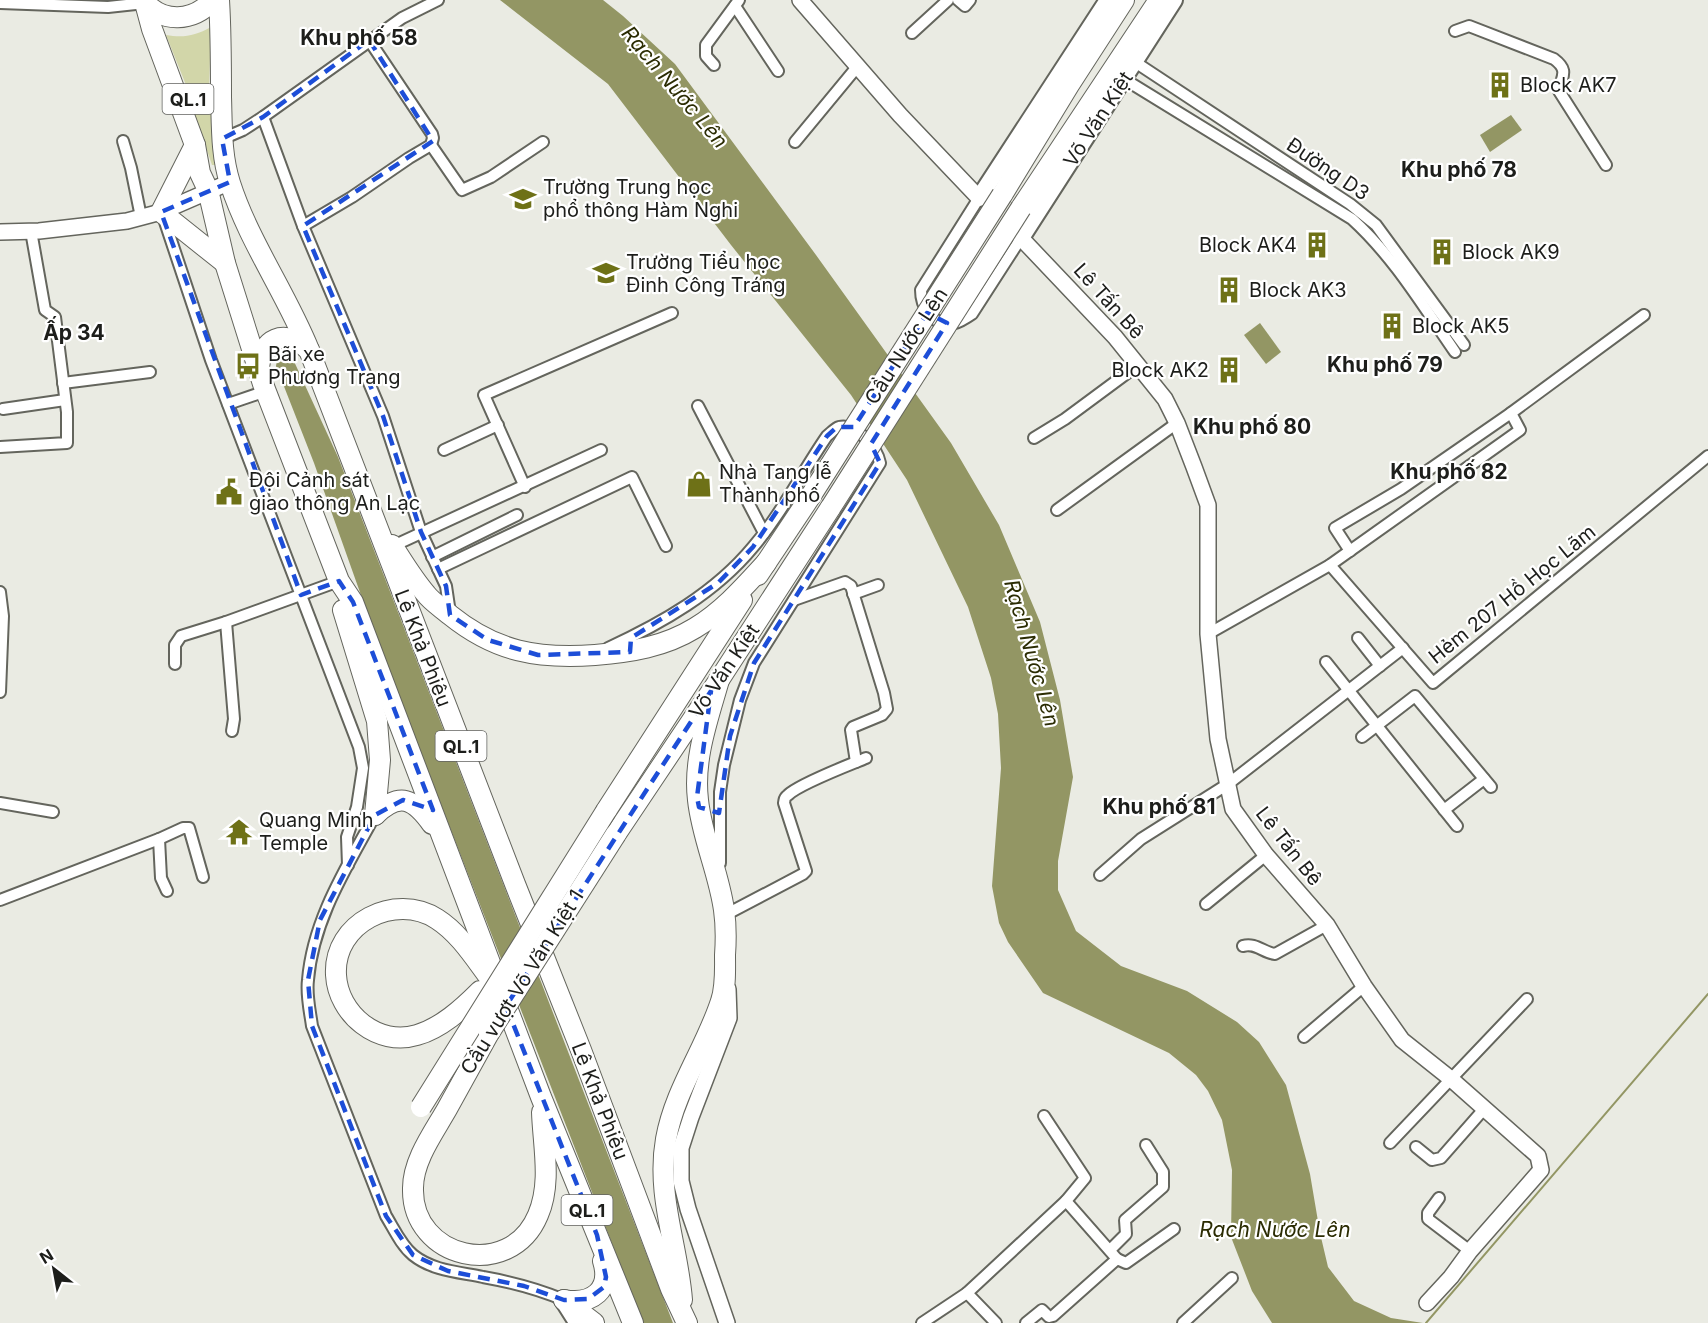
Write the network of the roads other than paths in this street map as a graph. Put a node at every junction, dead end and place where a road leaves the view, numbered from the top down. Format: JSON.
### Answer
{"nodes":[{"id":1,"x":213,"y":0,"type":"edge"},
{"id":2,"x":219,"y":0,"type":"edge"},
{"id":3,"x":438,"y":0,"type":"edge"},
{"id":4,"x":800,"y":0,"type":"edge"},
{"id":5,"x":948,"y":0,"type":"edge"},
{"id":6,"x":1108,"y":0,"type":"edge"},
{"id":7,"x":1124,"y":0,"type":"edge"},
{"id":8,"x":1159,"y":0,"type":"edge"},
{"id":9,"x":1174,"y":0,"type":"edge"},
{"id":10,"x":0,"y":3,"type":"edge"},
{"id":11,"x":737,"y":3,"type":"edge"},
{"id":12,"x":147,"y":5,"type":"edge"},
{"id":13,"x":1455,"y":31,"type":"dead end"},
{"id":14,"x":912,"y":33,"type":"dead end"},
{"id":15,"x":369,"y":40,"type":"junction"},
{"id":16,"x":1074,"y":51,"type":"junction"},
{"id":17,"x":714,"y":65,"type":"dead end"},
{"id":18,"x":1139,"y":65,"type":"junction"},
{"id":19,"x":857,"y":67,"type":"junction"},
{"id":20,"x":778,"y":71,"type":"dead end"},
{"id":21,"x":1128,"y":82,"type":"junction"},
{"id":22,"x":1069,"y":86,"type":"junction"},
{"id":23,"x":1104,"y":108,"type":"junction"},
{"id":24,"x":263,"y":117,"type":"junction"},
{"id":25,"x":222,"y":139,"type":"junction"},
{"id":26,"x":123,"y":141,"type":"dead end"},
{"id":27,"x":543,"y":142,"type":"dead end"},
{"id":28,"x":795,"y":142,"type":"dead end"},
{"id":29,"x":195,"y":145,"type":"junction"},
{"id":30,"x":431,"y":145,"type":"junction"},
{"id":31,"x":1606,"y":165,"type":"dead end"},
{"id":32,"x":230,"y":182,"type":"junction"},
{"id":33,"x":1037,"y":184,"type":"junction"},
{"id":34,"x":208,"y":190,"type":"junction"},
{"id":35,"x":1002,"y":195,"type":"joint"},
{"id":36,"x":979,"y":198,"type":"junction"},
{"id":37,"x":1021,"y":208,"type":"joint"},
{"id":38,"x":161,"y":212,"type":"junction"},
{"id":39,"x":141,"y":218,"type":"junction"},
{"id":40,"x":303,"y":226,"type":"junction"},
{"id":41,"x":31,"y":231,"type":"junction"},
{"id":42,"x":0,"y":232,"type":"edge"},
{"id":43,"x":1022,"y":238,"type":"junction"},
{"id":44,"x":225,"y":263,"type":"junction"},
{"id":45,"x":672,"y":313,"type":"dead end"},
{"id":46,"x":927,"y":313,"type":"junction"},
{"id":47,"x":1644,"y":315,"type":"dead end"},
{"id":48,"x":309,"y":350,"type":"junction"},
{"id":49,"x":1138,"y":365,"type":"junction"},
{"id":50,"x":259,"y":370,"type":"junction"},
{"id":51,"x":150,"y":372,"type":"dead end"},
{"id":52,"x":63,"y":383,"type":"junction"},
{"id":53,"x":266,"y":391,"type":"junction"},
{"id":54,"x":65,"y":400,"type":"junction"},
{"id":55,"x":228,"y":404,"type":"junction"},
{"id":56,"x":698,"y":406,"type":"dead end"},
{"id":57,"x":3,"y":409,"type":"dead end"},
{"id":58,"x":1511,"y":413,"type":"junction"},
{"id":59,"x":1177,"y":423,"type":"junction"},
{"id":60,"x":498,"y":425,"type":"junction"},
{"id":61,"x":1034,"y":438,"type":"dead end"},
{"id":62,"x":0,"y":447,"type":"edge"},
{"id":63,"x":444,"y":450,"type":"dead end"},
{"id":64,"x":601,"y":450,"type":"dead end"},
{"id":65,"x":1708,"y":456,"type":"edge"},
{"id":66,"x":525,"y":487,"type":"junction"},
{"id":67,"x":810,"y":497,"type":"joint"},
{"id":68,"x":831,"y":507,"type":"joint"},
{"id":69,"x":1058,"y":510,"type":"dead end"},
{"id":70,"x":370,"y":512,"type":"junction"},
{"id":71,"x":517,"y":515,"type":"dead end"},
{"id":72,"x":421,"y":532,"type":"junction"},
{"id":73,"x":764,"y":533,"type":"junction"},
{"id":74,"x":393,"y":546,"type":"junction"},
{"id":75,"x":666,"y":546,"type":"dead end"},
{"id":76,"x":1350,"y":550,"type":"junction"},
{"id":77,"x":432,"y":557,"type":"junction"},
{"id":78,"x":766,"y":563,"type":"junction"},
{"id":79,"x":1330,"y":565,"type":"junction"},
{"id":80,"x":438,"y":569,"type":"junction"},
{"id":81,"x":339,"y":581,"type":"junction"},
{"id":82,"x":878,"y":585,"type":"dead end"},
{"id":83,"x":0,"y":592,"type":"edge"},
{"id":84,"x":853,"y":594,"type":"junction"},
{"id":85,"x":301,"y":595,"type":"junction"},
{"id":86,"x":794,"y":600,"type":"junction"},
{"id":87,"x":450,"y":615,"type":"junction"},
{"id":88,"x":226,"y":622,"type":"junction"},
{"id":89,"x":1208,"y":634,"type":"junction"},
{"id":90,"x":1358,"y":638,"type":"dead end"},
{"id":91,"x":634,"y":644,"type":"junction"},
{"id":92,"x":1403,"y":648,"type":"junction"},
{"id":93,"x":1326,"y":662,"type":"dead end"},
{"id":94,"x":175,"y":664,"type":"dead end"},
{"id":95,"x":1380,"y":666,"type":"junction"},
{"id":96,"x":719,"y":680,"type":"junction"},
{"id":97,"x":1349,"y":690,"type":"junction"},
{"id":98,"x":0,"y":692,"type":"edge"},
{"id":99,"x":1377,"y":726,"type":"junction"},
{"id":100,"x":232,"y":731,"type":"dead end"},
{"id":101,"x":1362,"y":737,"type":"dead end"},
{"id":102,"x":1228,"y":784,"type":"junction"},
{"id":103,"x":0,"y":803,"type":"edge"},
{"id":104,"x":699,"y":807,"type":"junction"},
{"id":105,"x":1444,"y":810,"type":"junction"},
{"id":106,"x":606,"y":811,"type":"junction"},
{"id":107,"x":53,"y":812,"type":"dead end"},
{"id":108,"x":719,"y":813,"type":"junction"},
{"id":109,"x":375,"y":815,"type":"junction"},
{"id":110,"x":1457,"y":826,"type":"dead end"},
{"id":111,"x":616,"y":834,"type":"joint"},
{"id":112,"x":159,"y":839,"type":"junction"},
{"id":113,"x":444,"y":840,"type":"junction"},
{"id":114,"x":1266,"y":855,"type":"junction"},
{"id":115,"x":348,"y":865,"type":"junction"},
{"id":116,"x":1100,"y":875,"type":"dead end"},
{"id":117,"x":203,"y":877,"type":"dead end"},
{"id":118,"x":167,"y":891,"type":"dead end"},
{"id":119,"x":721,"y":893,"type":"junction"},
{"id":120,"x":0,"y":900,"type":"edge"},
{"id":121,"x":1206,"y":904,"type":"dead end"},
{"id":122,"x":725,"y":915,"type":"junction"},
{"id":123,"x":1327,"y":925,"type":"junction"},
{"id":124,"x":1243,"y":945,"type":"dead end"},
{"id":125,"x":725,"y":953,"type":"junction"},
{"id":126,"x":1364,"y":986,"type":"junction"},
{"id":127,"x":502,"y":993,"type":"junction"},
{"id":128,"x":1527,"y":999,"type":"dead end"},
{"id":129,"x":1304,"y":1037,"type":"dead end"},
{"id":130,"x":1451,"y":1079,"type":"junction"},
{"id":131,"x":541,"y":1097,"type":"junction"},
{"id":132,"x":421,"y":1107,"type":"dead end"},
{"id":133,"x":1484,"y":1109,"type":"junction"},
{"id":134,"x":1044,"y":1116,"type":"dead end"},
{"id":135,"x":1390,"y":1143,"type":"dead end"},
{"id":136,"x":1146,"y":1145,"type":"dead end"},
{"id":137,"x":1416,"y":1147,"type":"dead end"},
{"id":138,"x":1439,"y":1198,"type":"dead end"},
{"id":139,"x":1066,"y":1201,"type":"junction"},
{"id":140,"x":1174,"y":1229,"type":"dead end"},
{"id":141,"x":597,"y":1235,"type":"junction"},
{"id":142,"x":1470,"y":1251,"type":"junction"},
{"id":143,"x":1113,"y":1255,"type":"junction"},
{"id":144,"x":1232,"y":1278,"type":"dead end"},
{"id":145,"x":967,"y":1293,"type":"junction"},
{"id":146,"x":560,"y":1298,"type":"junction"},
{"id":147,"x":1427,"y":1303,"type":"dead end"},
{"id":148,"x":685,"y":1319,"type":"edge"},
{"id":149,"x":574,"y":1323,"type":"edge"},
{"id":150,"x":594,"y":1323,"type":"edge"},
{"id":151,"x":633,"y":1323,"type":"edge"},
{"id":152,"x":727,"y":1323,"type":"edge"},
{"id":153,"x":922,"y":1323,"type":"edge"},
{"id":154,"x":996,"y":1323,"type":"edge"},
{"id":155,"x":1026,"y":1323,"type":"edge"},
{"id":156,"x":1183,"y":1323,"type":"edge"}],
"edges":[{"from":1,"to":12,"type":"highway"},
{"from":2,"to":25,"type":"highway","name":"Lê Khả Phiêu","number":"QL.1"},
{"from":3,"to":15,"type":"street"},
{"from":4,"to":19,"type":"street"},
{"from":5,"to":14,"type":"street"},
{"from":6,"to":16,"type":"main road"},
{"from":7,"to":22,"type":"highway","name":"Võ Văn Kiệt"},
{"from":8,"to":33,"type":"highway","name":"Võ Văn Kiệt"},
{"from":9,"to":18,"type":"main road","name":"Võ Văn Kiệt"},
{"from":10,"to":12,"type":"street"},
{"from":11,"to":17,"type":"street"},
{"from":11,"to":20,"type":"street"},
{"from":12,"to":29,"type":"highway","number":"QL.1"},
{"from":12,"to":34,"type":"highway","number":"QL.1"},
{"from":13,"to":31,"type":"street"},
{"from":15,"to":24,"type":"street"},
{"from":15,"to":30,"type":"street"},
{"from":16,"to":22,"type":"highway"},
{"from":16,"to":36,"type":"main road"},
{"from":18,"to":21,"type":"main road","name":"Võ Văn Kiệt"},
{"from":18,"to":21,"type":"street","name":"Đường D3"},
{"from":19,"to":28,"type":"street"},
{"from":19,"to":36,"type":"street"},
{"from":21,"to":23,"type":"main road","name":"Võ Văn Kiệt"},
{"from":22,"to":35,"type":"highway","name":"Võ Văn Kiệt"},
{"from":23,"to":33,"type":"highway"},
{"from":23,"to":43,"type":"main road","name":"Võ Văn Kiệt"},
{"from":24,"to":25,"type":"street"},
{"from":24,"to":40,"type":"street"},
{"from":25,"to":32,"type":"highway","name":"Lê Khả Phiêu","number":"QL.1"},
{"from":26,"to":39,"type":"street"},
{"from":27,"to":30,"type":"street"},
{"from":29,"to":34,"type":"highway","number":"QL.1"},
{"from":29,"to":38,"type":"highway"},
{"from":30,"to":40,"type":"street"},
{"from":32,"to":34,"type":"street"},
{"from":32,"to":48,"type":"highway","name":"Lê Khả Phiêu","number":"QL.1"},
{"from":33,"to":37,"type":"highway","name":"Võ Văn Kiệt"},
{"from":34,"to":38,"type":"street"},
{"from":34,"to":44,"type":"highway","number":"QL.1"},
{"from":35,"to":46,"type":"highway","name":"Cầu Nước Lên","bridge":true},
{"from":36,"to":46,"type":"street"},
{"from":37,"to":68,"type":"highway","name":"Cầu Nước Lên","bridge":true},
{"from":38,"to":39,"type":"street"},
{"from":38,"to":44,"type":"highway"},
{"from":38,"to":55,"type":"street"},
{"from":39,"to":41,"type":"street"},
{"from":40,"to":72,"type":"street"},
{"from":41,"to":42,"type":"street"},
{"from":41,"to":52,"type":"street"},
{"from":43,"to":46,"type":"street"},
{"from":43,"to":49,"type":"street","name":"Lê Tấn Bê"},
{"from":44,"to":50,"type":"highway","number":"QL.1"},
{"from":45,"to":60,"type":"street"},
{"from":46,"to":67,"type":"highway","name":"Cầu Nước Lên","bridge":true},
{"from":47,"to":58,"type":"street"},
{"from":48,"to":50,"type":"highway"},
{"from":48,"to":70,"type":"highway","name":"Lê Khả Phiêu","number":"QL.1"},
{"from":49,"to":59,"type":"street","name":"Lê Tấn Bê"},
{"from":49,"to":61,"type":"street"},
{"from":50,"to":53,"type":"highway","number":"QL.1"},
{"from":51,"to":52,"type":"street"},
{"from":52,"to":54,"type":"street"},
{"from":53,"to":55,"type":"street"},
{"from":53,"to":81,"type":"highway","number":"QL.1"},
{"from":54,"to":57,"type":"street"},
{"from":54,"to":62,"type":"street"},
{"from":55,"to":85,"type":"street"},
{"from":56,"to":73,"type":"street"},
{"from":58,"to":76,"type":"street"},
{"from":58,"to":76,"type":"street"},
{"from":59,"to":69,"type":"street"},
{"from":59,"to":89,"type":"street","name":"Lê Tấn Bê"},
{"from":60,"to":63,"type":"street"},
{"from":60,"to":66,"type":"street"},
{"from":64,"to":66,"type":"street"},
{"from":65,"to":92,"type":"street","name":"Hẻm 207 Hồ Học Lãm"},
{"from":66,"to":72,"type":"street"},
{"from":67,"to":78,"type":"highway","name":"Võ Văn Kiệt"},
{"from":68,"to":96,"type":"highway","name":"Võ Văn Kiệt"},
{"from":70,"to":74,"type":"highway"},
{"from":70,"to":148,"type":"highway","name":"Lê Khả Phiêu","number":"QL.1"},
{"from":71,"to":77,"type":"street"},
{"from":72,"to":74,"type":"street"},
{"from":72,"to":77,"type":"street"},
{"from":73,"to":86,"type":"street"},
{"from":73,"to":91,"type":"street"},
{"from":74,"to":87,"type":"highway"},
{"from":75,"to":80,"type":"street"},
{"from":76,"to":79,"type":"street"},
{"from":77,"to":80,"type":"street"},
{"from":78,"to":91,"type":"highway"},
{"from":78,"to":106,"type":"highway","name":"Võ Văn Kiệt"},
{"from":79,"to":89,"type":"street"},
{"from":79,"to":92,"type":"street","name":"Hẻm 207 Hồ Học Lãm"},
{"from":80,"to":87,"type":"street"},
{"from":81,"to":85,"type":"street"},
{"from":81,"to":109,"type":"highway"},
{"from":81,"to":113,"type":"highway","number":"QL.1"},
{"from":82,"to":84,"type":"street"},
{"from":83,"to":98,"type":"street"},
{"from":84,"to":86,"type":"street"},
{"from":84,"to":122,"type":"street"},
{"from":85,"to":88,"type":"street"},
{"from":85,"to":115,"type":"street"},
{"from":86,"to":108,"type":"street"},
{"from":87,"to":91,"type":"highway"},
{"from":88,"to":94,"type":"street"},
{"from":88,"to":100,"type":"street"},
{"from":89,"to":102,"type":"street","name":"Lê Tấn Bê"},
{"from":90,"to":95,"type":"street"},
{"from":92,"to":95,"type":"street"},
{"from":93,"to":97,"type":"street"},
{"from":95,"to":97,"type":"street"},
{"from":96,"to":104,"type":"highway"},
{"from":96,"to":111,"type":"highway","name":"Võ Văn Kiệt"},
{"from":97,"to":99,"type":"street"},
{"from":97,"to":102,"type":"street"},
{"from":99,"to":101,"type":"street"},
{"from":99,"to":105,"type":"street"},
{"from":99,"to":105,"type":"street"},
{"from":102,"to":114,"type":"street","name":"Lê Tấn Bê"},
{"from":102,"to":116,"type":"street"},
{"from":103,"to":107,"type":"street"},
{"from":104,"to":108,"type":"street"},
{"from":104,"to":119,"type":"highway"},
{"from":105,"to":110,"type":"street"},
{"from":106,"to":127,"type":"highway","bridge":true},
{"from":106,"to":132,"type":"highway","bridge":true},
{"from":108,"to":119,"type":"street"},
{"from":109,"to":113,"type":"highway"},
{"from":109,"to":115,"type":"street"},
{"from":111,"to":131,"type":"highway","name":"Cầu vượt Võ Văn Kiệt 1","bridge":true},
{"from":112,"to":117,"type":"street"},
{"from":112,"to":118,"type":"street"},
{"from":112,"to":120,"type":"street"},
{"from":113,"to":127,"type":"highway","number":"QL.1"},
{"from":114,"to":121,"type":"street"},
{"from":114,"to":123,"type":"street","name":"Lê Tấn Bê"},
{"from":115,"to":146,"type":"street"},
{"from":119,"to":122,"type":"highway"},
{"from":122,"to":125,"type":"highway"},
{"from":123,"to":124,"type":"street"},
{"from":123,"to":126,"type":"street","name":"Lê Tấn Bê"},
{"from":125,"to":148,"type":"highway"},
{"from":125,"to":152,"type":"street"},
{"from":126,"to":129,"type":"street"},
{"from":126,"to":130,"type":"street","name":"Lê Tấn Bê"},
{"from":127,"to":131,"type":"highway","number":"QL.1"},
{"from":128,"to":130,"type":"street"},
{"from":130,"to":133,"type":"street","name":"Lê Tấn Bê"},
{"from":130,"to":135,"type":"street"},
{"from":131,"to":141,"type":"highway","number":"QL.1"},
{"from":133,"to":137,"type":"street"},
{"from":133,"to":142,"type":"street","name":"Lê Tấn Bê"},
{"from":134,"to":139,"type":"street"},
{"from":136,"to":143,"type":"street"},
{"from":138,"to":142,"type":"street"},
{"from":139,"to":143,"type":"street"},
{"from":139,"to":145,"type":"street"},
{"from":140,"to":143,"type":"street"},
{"from":141,"to":146,"type":"highway"},
{"from":141,"to":151,"type":"highway","number":"QL.1"},
{"from":142,"to":147,"type":"street","name":"Lê Tấn Bê"},
{"from":143,"to":155,"type":"street"},
{"from":144,"to":156,"type":"street"},
{"from":145,"to":153,"type":"street"},
{"from":145,"to":154,"type":"street"},
{"from":146,"to":149,"type":"street"},
{"from":146,"to":150,"type":"highway"}]}
